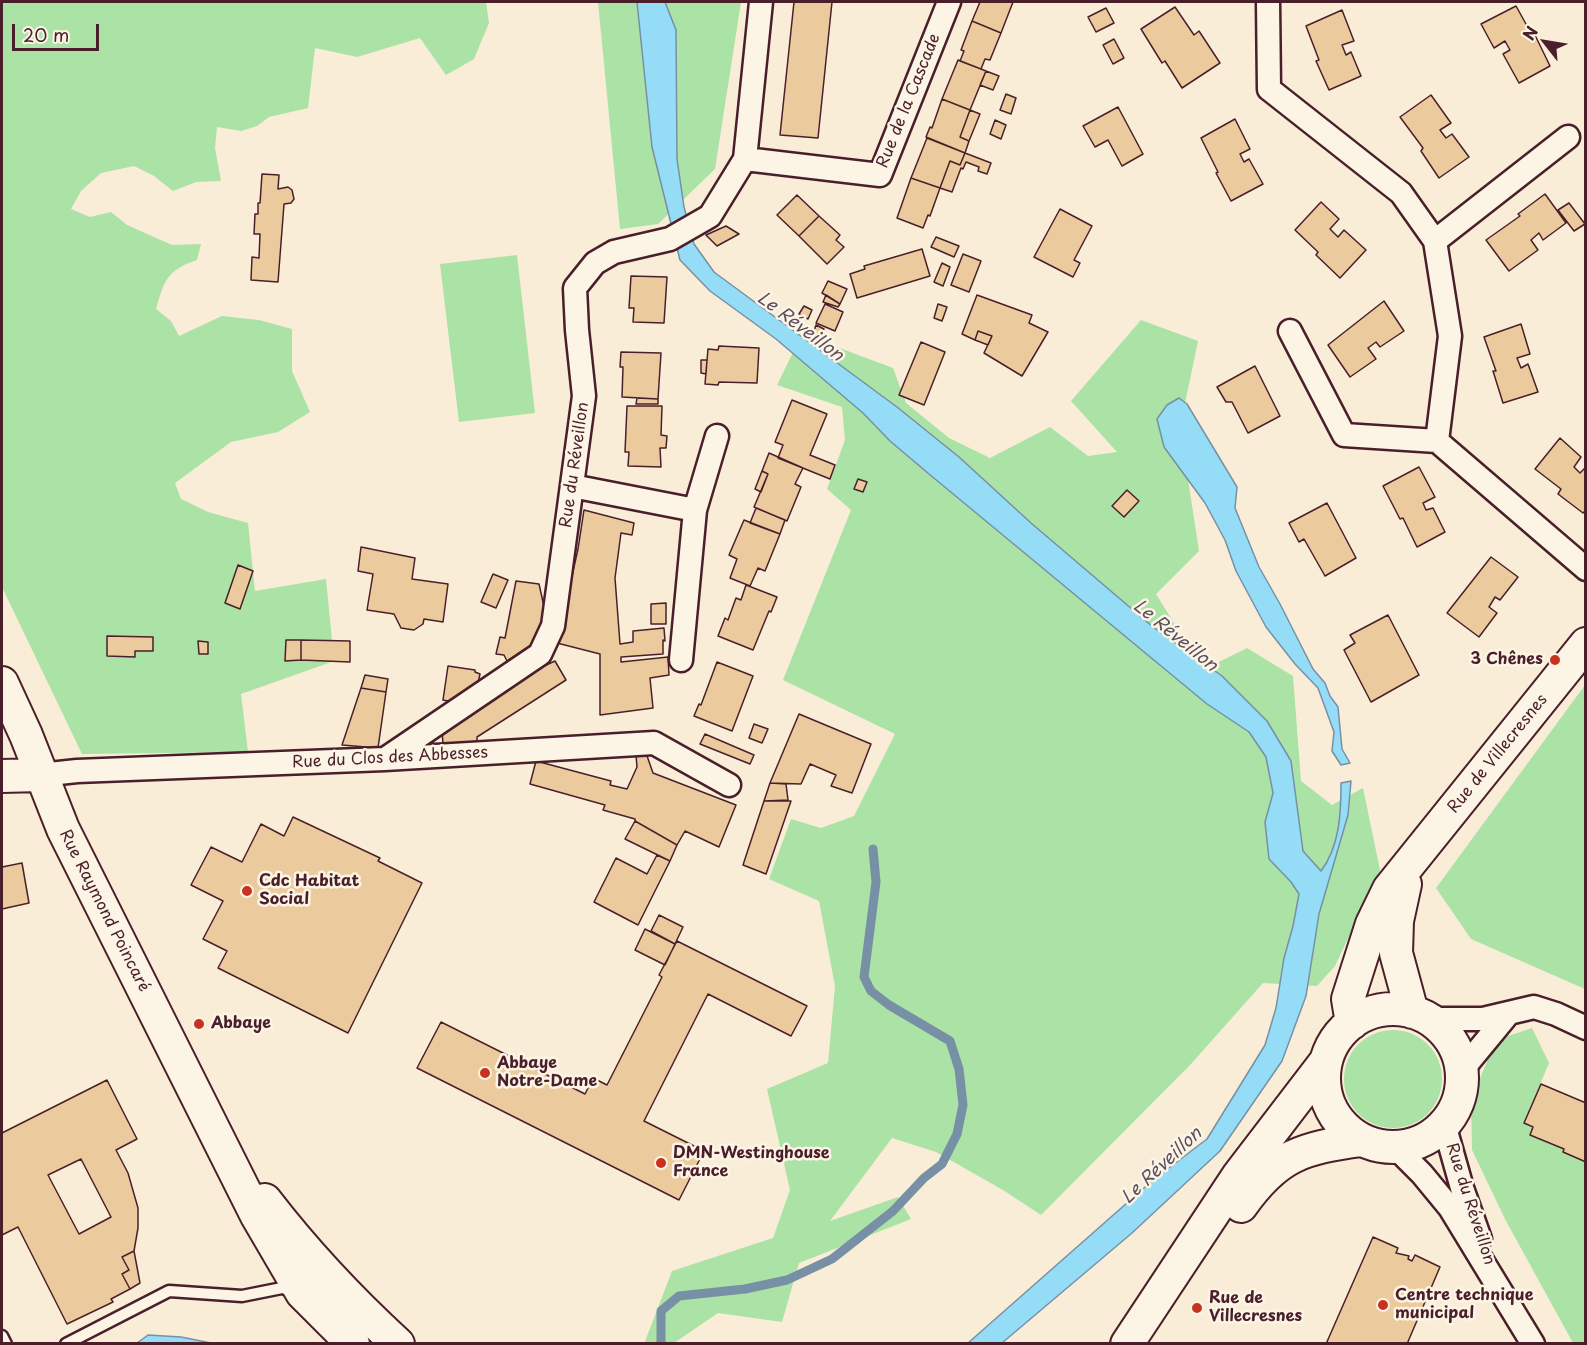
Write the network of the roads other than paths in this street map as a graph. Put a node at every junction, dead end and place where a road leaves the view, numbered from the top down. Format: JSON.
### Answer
{"nodes":[{"id":1,"x":761,"y":2,"type":"edge"},
{"id":2,"x":949,"y":2,"type":"edge"},
{"id":3,"x":1268,"y":2,"type":"edge"},
{"id":4,"x":1568,"y":137,"type":"dead end"},
{"id":5,"x":745,"y":159,"type":"junction"},
{"id":6,"x":1435,"y":241,"type":"junction"},
{"id":7,"x":1290,"y":331,"type":"dead end"},
{"id":8,"x":717,"y":436,"type":"dead end"},
{"id":9,"x":1437,"y":441,"type":"junction"},
{"id":10,"x":572,"y":486,"type":"junction"},
{"id":11,"x":695,"y":510,"type":"junction"},
{"id":12,"x":1586,"y":569,"type":"edge"},
{"id":13,"x":1586,"y":644,"type":"edge"},
{"id":14,"x":681,"y":660,"type":"dead end"},
{"id":15,"x":2,"y":683,"type":"edge"},
{"id":16,"x":385,"y":759,"type":"junction"},
{"id":17,"x":40,"y":775,"type":"junction"},
{"id":18,"x":2,"y":776,"type":"edge"},
{"id":19,"x":729,"y":785,"type":"dead end"},
{"id":20,"x":1409,"y":863,"type":"junction"},
{"id":21,"x":1509,"y":1013,"type":"junction"},
{"id":22,"x":1421,"y":1015,"type":"junction"},
{"id":23,"x":1352,"y":1023,"type":"junction"},
{"id":24,"x":1586,"y":1028,"type":"edge"},
{"id":25,"x":1326,"y":1061,"type":"junction"},
{"id":26,"x":1462,"y":1070,"type":"junction"},
{"id":27,"x":1444,"y":1124,"type":"junction"},
{"id":28,"x":216,"y":1134,"type":"junction"},
{"id":29,"x":1362,"y":1140,"type":"junction"},
{"id":30,"x":1395,"y":1148,"type":"junction"},
{"id":31,"x":1496,"y":1283,"type":"junction"},
{"id":32,"x":302,"y":1293,"type":"junction"},
{"id":33,"x":2,"y":1335,"type":"edge"},
{"id":34,"x":6,"y":1344,"type":"edge"},
{"id":35,"x":66,"y":1344,"type":"edge"},
{"id":36,"x":354,"y":1344,"type":"edge"},
{"id":37,"x":398,"y":1344,"type":"edge"},
{"id":38,"x":1127,"y":1344,"type":"edge"},
{"id":39,"x":1153,"y":1344,"type":"edge"},
{"id":40,"x":1533,"y":1344,"type":"edge"}],
"edges":[{"from":1,"to":5,"type":"street","name":"Rue du Réveillon"},
{"from":2,"to":5,"type":"street","name":"Rue de la Cascade"},
{"from":3,"to":6,"type":"street"},
{"from":4,"to":6,"type":"street"},
{"from":5,"to":10,"type":"street","name":"Rue du Réveillon"},
{"from":6,"to":9,"type":"street"},
{"from":7,"to":9,"type":"street"},
{"from":8,"to":11,"type":"street"},
{"from":9,"to":12,"type":"street"},
{"from":10,"to":11,"type":"street"},
{"from":10,"to":16,"type":"street","name":"Rue du Réveillon"},
{"from":11,"to":14,"type":"street"},
{"from":13,"to":20,"type":"street","name":"Rue de Villecresnes"},
{"from":15,"to":17,"type":"street","name":"Rue Raymond Poincaré"},
{"from":16,"to":17,"type":"street","name":"Rue du Clos des Abbesses"},
{"from":16,"to":19,"type":"street","name":"Rue du Clos des Abbesses"},
{"from":17,"to":18,"type":"street"},
{"from":17,"to":28,"type":"street","name":"Rue Raymond Poincaré"},
{"from":20,"to":22,"type":"street","name":"Rue de Villecresnes"},
{"from":20,"to":23,"type":"street","name":"Rue de Villecresnes"},
{"from":21,"to":22,"type":"street"},
{"from":21,"to":24,"type":"street"},
{"from":21,"to":26,"type":"street"},
{"from":22,"to":23,"type":"street"},
{"from":22,"to":26,"type":"street"},
{"from":23,"to":25,"type":"street"},
{"from":25,"to":29,"type":"street"},
{"from":25,"to":38,"type":"street"},
{"from":26,"to":27,"type":"street"},
{"from":27,"to":30,"type":"street"},
{"from":27,"to":31,"type":"street","name":"Rue du Réveillon"},
{"from":28,"to":32,"type":"street","name":"Rue Raymond Poincaré"},
{"from":28,"to":37,"type":"street","name":"Rue Raymond Poincaré"},
{"from":29,"to":30,"type":"street"},
{"from":29,"to":39,"type":"street"},
{"from":30,"to":31,"type":"street","name":"Rue du Réveillon"},
{"from":31,"to":40,"type":"street","name":"Rue du Réveillon"},
{"from":32,"to":35,"type":"lane"},
{"from":32,"to":36,"type":"street","name":"Rue Raymond Poincaré"},
{"from":33,"to":34,"type":"lane"}]}
